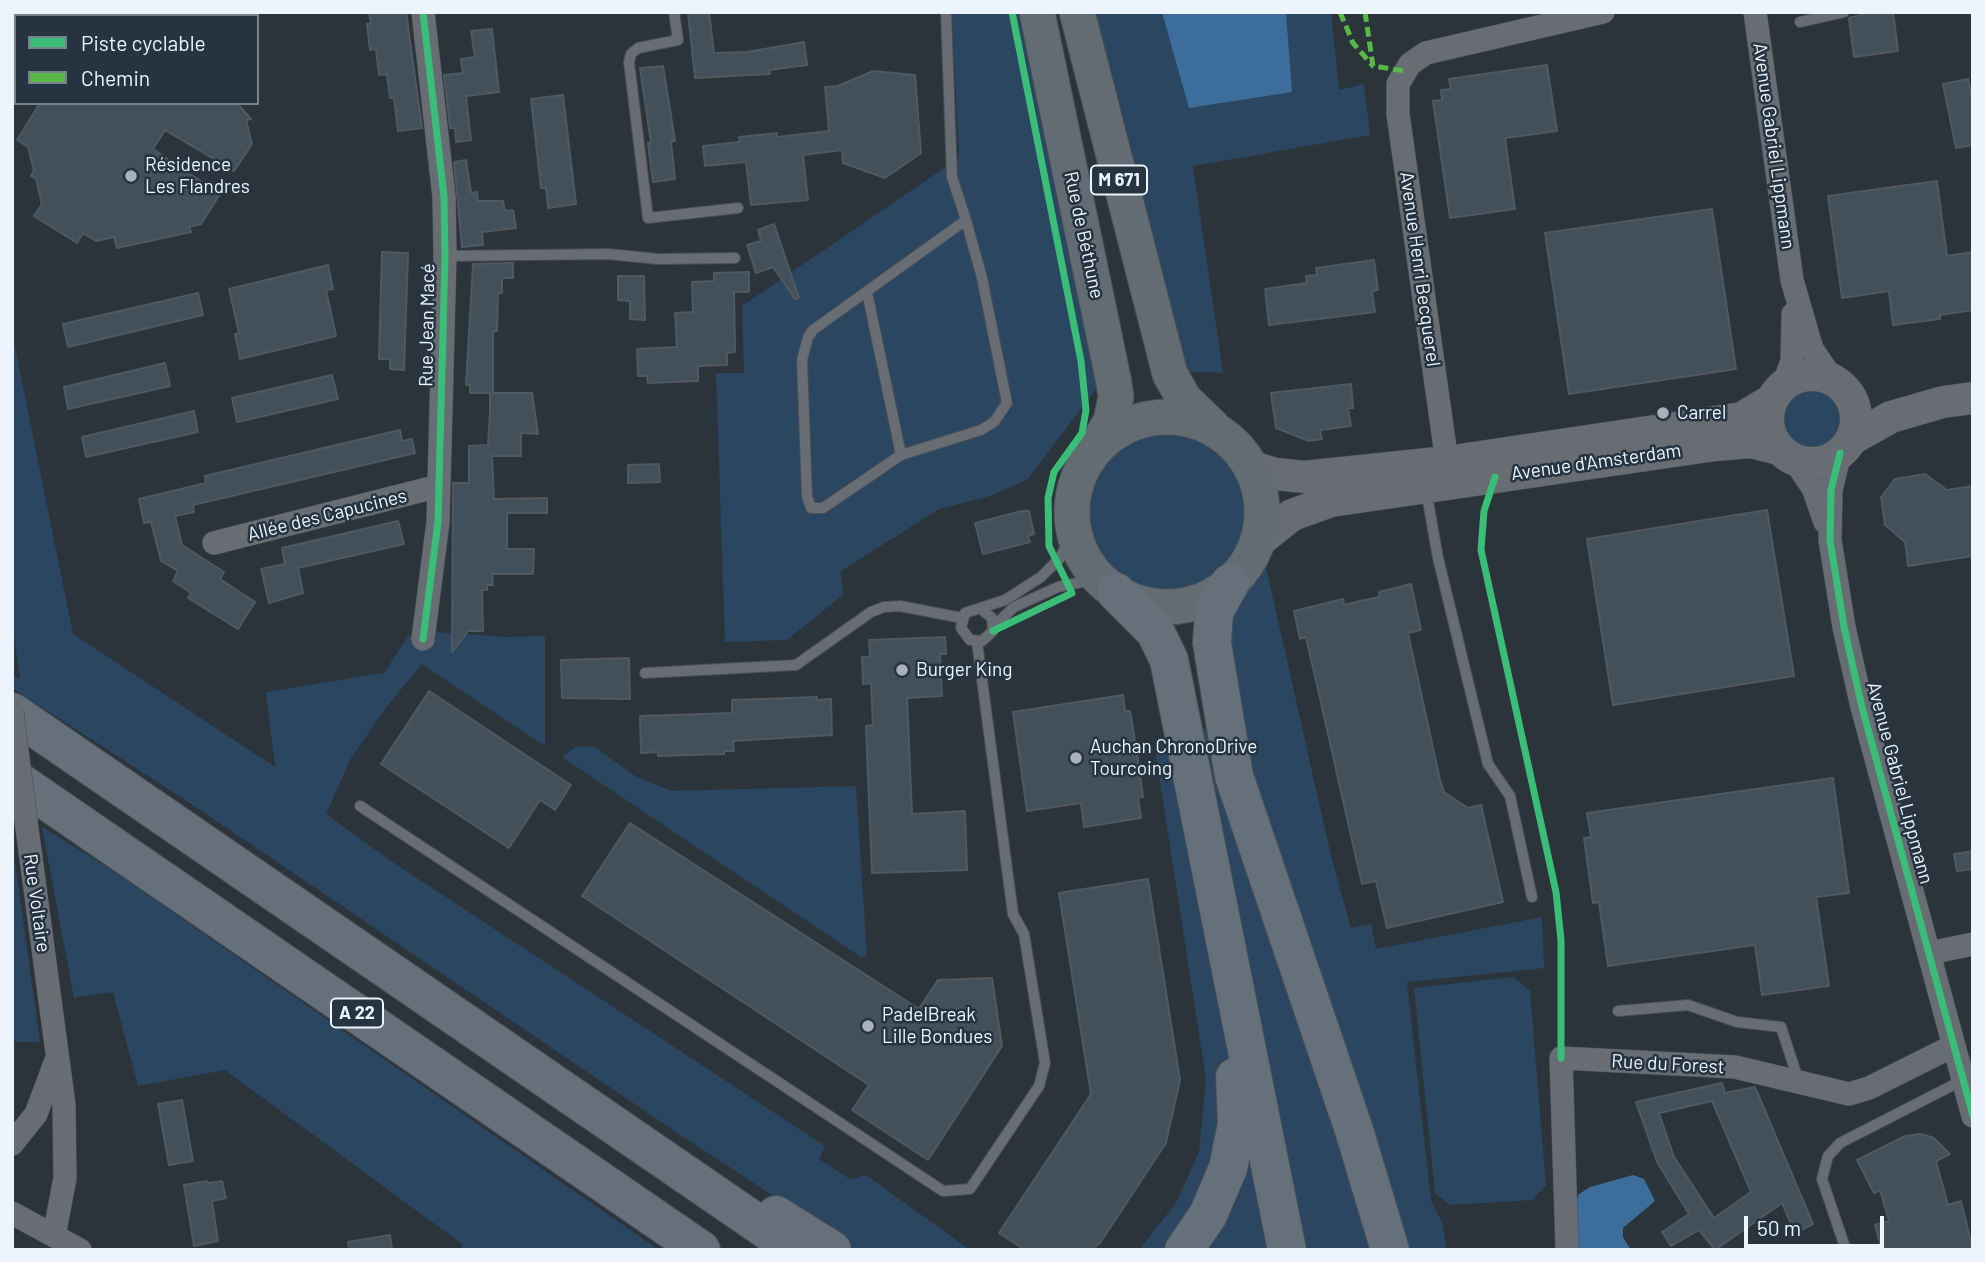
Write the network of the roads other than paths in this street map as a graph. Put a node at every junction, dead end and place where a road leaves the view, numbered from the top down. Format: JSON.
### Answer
{"nodes":[{"id":1,"x":423,"y":12,"type":"edge"},
{"id":2,"x":674,"y":12,"type":"edge"},
{"id":3,"x":946,"y":12,"type":"edge"},
{"id":4,"x":1037,"y":12,"type":"edge"},
{"id":5,"x":1077,"y":12,"type":"edge"},
{"id":6,"x":1603,"y":12,"type":"edge"},
{"id":7,"x":1755,"y":12,"type":"edge"},
{"id":8,"x":1844,"y":12,"type":"edge"},
{"id":9,"x":1828,"y":14,"type":"edge"},
{"id":10,"x":1800,"y":22,"type":"dead end"},
{"id":11,"x":738,"y":208,"type":"dead end"},
{"id":12,"x":966,"y":220,"type":"junction"},
{"id":13,"x":445,"y":256,"type":"junction"},
{"id":14,"x":735,"y":258,"type":"dead end"},
{"id":15,"x":1792,"y":280,"type":"junction"},
{"id":16,"x":867,"y":292,"type":"junction"},
{"id":17,"x":1840,"y":386,"type":"junction"},
{"id":18,"x":1777,"y":393,"type":"junction"},
{"id":19,"x":1958,"y":400,"type":"edge"},
{"id":20,"x":1216,"y":429,"type":"junction"},
{"id":21,"x":1846,"y":446,"type":"junction"},
{"id":22,"x":1093,"y":453,"type":"junction"},
{"id":23,"x":901,"y":455,"type":"junction"},
{"id":24,"x":1786,"y":455,"type":"junction"},
{"id":25,"x":1447,"y":461,"type":"junction"},
{"id":26,"x":1252,"y":467,"type":"junction"},
{"id":27,"x":439,"y":486,"type":"junction"},
{"id":28,"x":1425,"y":487,"type":"junction"},
{"id":29,"x":1074,"y":530,"type":"junction"},
{"id":30,"x":1830,"y":540,"type":"junction"},
{"id":31,"x":1258,"y":542,"type":"junction"},
{"id":32,"x":214,"y":543,"type":"dead end"},
{"id":33,"x":1230,"y":583,"type":"junction"},
{"id":34,"x":1111,"y":588,"type":"junction"},
{"id":35,"x":981,"y":609,"type":"junction"},
{"id":36,"x":962,"y":618,"type":"junction"},
{"id":37,"x":994,"y":626,"type":"junction"},
{"id":38,"x":423,"y":639,"type":"dead end"},
{"id":39,"x":977,"y":642,"type":"junction"},
{"id":40,"x":645,"y":673,"type":"dead end"},
{"id":41,"x":12,"y":711,"type":"edge"},
{"id":42,"x":1188,"y":750,"type":"junction"},
{"id":43,"x":12,"y":778,"type":"edge"},
{"id":44,"x":360,"y":806,"type":"dead end"},
{"id":45,"x":1532,"y":897,"type":"dead end"},
{"id":46,"x":1973,"y":944,"type":"edge"},
{"id":47,"x":1929,"y":953,"type":"junction"},
{"id":48,"x":1618,"y":1011,"type":"dead end"},
{"id":49,"x":1953,"y":1046,"type":"junction"},
{"id":50,"x":57,"y":1054,"type":"junction"},
{"id":51,"x":1963,"y":1080,"type":"junction"},
{"id":52,"x":1799,"y":1083,"type":"junction"},
{"id":53,"x":1973,"y":1116,"type":"edge"},
{"id":54,"x":12,"y":1144,"type":"edge"},
{"id":55,"x":648,"y":1148,"type":"junction"},
{"id":56,"x":12,"y":1213,"type":"edge"},
{"id":57,"x":54,"y":1236,"type":"junction"},
{"id":58,"x":80,"y":1250,"type":"edge"},
{"id":59,"x":701,"y":1250,"type":"edge"},
{"id":60,"x":796,"y":1250,"type":"edge"},
{"id":61,"x":832,"y":1250,"type":"edge"},
{"id":62,"x":1184,"y":1250,"type":"edge"},
{"id":63,"x":1287,"y":1250,"type":"edge"},
{"id":64,"x":1390,"y":1250,"type":"edge"},
{"id":65,"x":1567,"y":1250,"type":"edge"},
{"id":66,"x":1846,"y":1250,"type":"edge"}],
"edges":[{"from":1,"to":13,"type":"street","name":"Rue Jean Macé"},
{"from":2,"to":11,"type":"lane"},
{"from":3,"to":12,"type":"lane"},
{"from":4,"to":22,"type":"main road","name":"Rue de Béthune","number":"M 671"},
{"from":5,"to":20,"type":"main road","number":"M 671"},
{"from":6,"to":25,"type":"street","name":"Avenue Henri Becquerel"},
{"from":7,"to":15,"type":"street","name":"Avenue Gabriel Lippmann"},
{"from":8,"to":9,"type":"lane"},
{"from":9,"to":10,"type":"lane"},
{"from":12,"to":16,"type":"lane"},
{"from":12,"to":23,"type":"lane"},
{"from":13,"to":14,"type":"lane"},
{"from":13,"to":27,"type":"street","name":"Rue Jean Macé"},
{"from":15,"to":17,"type":"street","name":"Avenue Gabriel Lippmann"},
{"from":15,"to":18,"type":"street","name":"Avenue Gabriel Lippmann"},
{"from":16,"to":23,"type":"lane"},
{"from":16,"to":23,"type":"lane"},
{"from":17,"to":18,"type":"street"},
{"from":17,"to":19,"type":"street"},
{"from":17,"to":21,"type":"street"},
{"from":18,"to":24,"type":"street"},
{"from":18,"to":25,"type":"street","name":"Avenue d'Amsterdam"},
{"from":19,"to":21,"type":"street"},
{"from":20,"to":22,"type":"main road"},
{"from":20,"to":26,"type":"main road"},
{"from":21,"to":24,"type":"street"},
{"from":21,"to":30,"type":"street","name":"Avenue Gabriel Lippmann"},
{"from":22,"to":29,"type":"main road"},
{"from":24,"to":28,"type":"street","name":"Avenue d'Amsterdam"},
{"from":24,"to":30,"type":"street","name":"Avenue Gabriel Lippmann"},
{"from":25,"to":26,"type":"street","name":"Avenue d'Amsterdam"},
{"from":26,"to":31,"type":"main road"},
{"from":27,"to":32,"type":"street","name":"Allée des Capucines"},
{"from":27,"to":38,"type":"street","name":"Rue Jean Macé"},
{"from":28,"to":31,"type":"street","name":"Avenue d'Amsterdam"},
{"from":28,"to":45,"type":"lane"},
{"from":29,"to":34,"type":"main road"},
{"from":29,"to":35,"type":"lane"},
{"from":30,"to":47,"type":"street","name":"Avenue Gabriel Lippmann"},
{"from":31,"to":33,"type":"main road"},
{"from":33,"to":34,"type":"main road"},
{"from":33,"to":64,"type":"highway"},
{"from":34,"to":37,"type":"lane"},
{"from":34,"to":42,"type":"highway"},
{"from":35,"to":36,"type":"lane"},
{"from":35,"to":37,"type":"lane"},
{"from":36,"to":39,"type":"lane"},
{"from":36,"to":40,"type":"lane"},
{"from":37,"to":39,"type":"lane"},
{"from":39,"to":44,"type":"lane"},
{"from":41,"to":50,"type":"street","name":"Rue Voltaire","bridge":true},
{"from":41,"to":55,"type":"highway","number":"A 22"},
{"from":42,"to":62,"type":"highway"},
{"from":42,"to":63,"type":"highway"},
{"from":43,"to":59,"type":"highway","number":"A 22"},
{"from":46,"to":47,"type":"street"},
{"from":47,"to":49,"type":"street","name":"Avenue Gabriel Lippmann"},
{"from":48,"to":52,"type":"lane"},
{"from":49,"to":51,"type":"street","name":"Avenue Gabriel Lippmann"},
{"from":49,"to":52,"type":"street","name":"Rue du Forest"},
{"from":50,"to":54,"type":"street","name":"Rue Voltaire"},
{"from":50,"to":57,"type":"street","name":"Rue Voltaire"},
{"from":51,"to":53,"type":"street","name":"Avenue Gabriel Lippmann"},
{"from":51,"to":66,"type":"lane"},
{"from":52,"to":65,"type":"street","name":"Rue du Forest"},
{"from":55,"to":60,"type":"highway","number":"A 22"},
{"from":55,"to":61,"type":"highway"},
{"from":56,"to":57,"type":"street"},
{"from":57,"to":58,"type":"street"}]}
